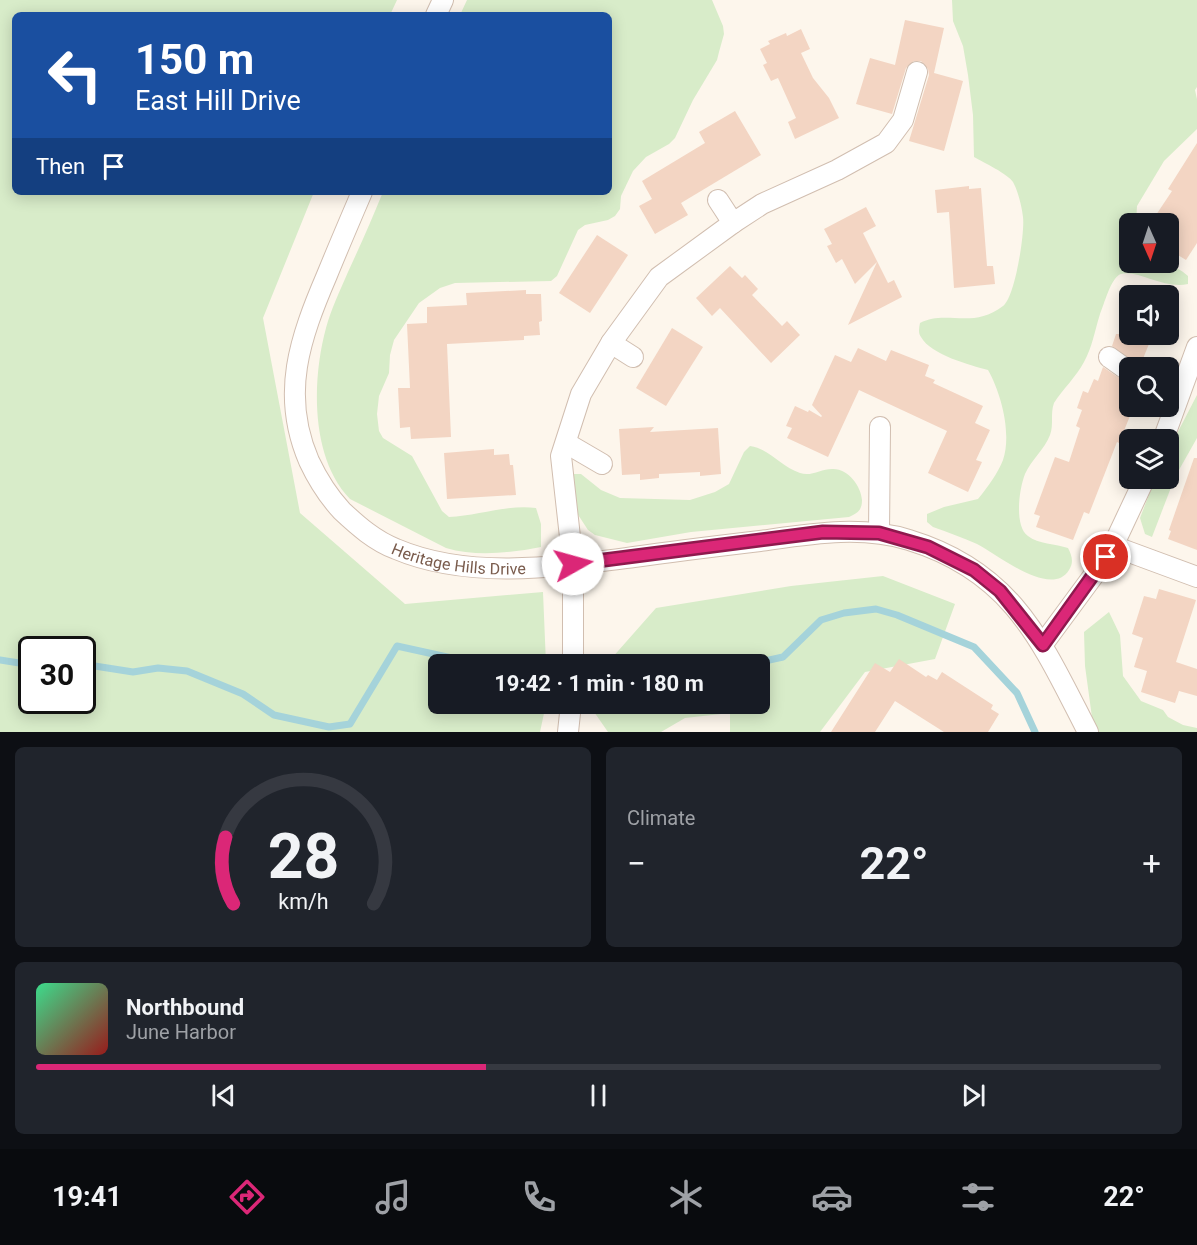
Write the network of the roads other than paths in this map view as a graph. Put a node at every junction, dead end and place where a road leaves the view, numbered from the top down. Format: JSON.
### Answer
{"nodes":[{"id":1,"x":917,"y":72,"type":"dead end"},
{"id":2,"x":361,"y":195,"type":"edge"},
{"id":3,"x":718,"y":200,"type":"dead end"},
{"id":4,"x":732,"y":223,"type":"junction"},
{"id":5,"x":610,"y":343,"type":"junction"},
{"id":6,"x":1197,"y":347,"type":"edge"},
{"id":7,"x":633,"y":357,"type":"dead end"},
{"id":8,"x":1108,"y":357,"type":"dead end"},
{"id":9,"x":1119,"y":364,"type":"edge"},
{"id":10,"x":1179,"y":387,"type":"edge"},
{"id":11,"x":880,"y":427,"type":"dead end"},
{"id":12,"x":566,"y":443,"type":"junction"},
{"id":13,"x":602,"y":464,"type":"dead end"},
{"id":14,"x":1140,"y":489,"type":"edge"},
{"id":15,"x":879,"y":533,"type":"junction"},
{"id":16,"x":1113,"y":546,"type":"junction"},
{"id":17,"x":573,"y":564,"type":"junction"},
{"id":18,"x":1197,"y":577,"type":"edge"},
{"id":19,"x":1043,"y":645,"type":"junction"},
{"id":20,"x":573,"y":654,"type":"edge"},
{"id":21,"x":571,"y":714,"type":"edge"},
{"id":22,"x":568,"y":732,"type":"edge"},
{"id":23,"x":1088,"y":732,"type":"edge"}],
"edges":[{"from":1,"to":4,"type":"street"},
{"from":2,"to":17,"type":"street","name":"Heritage Hills Drive"},
{"from":3,"to":4,"type":"street"},
{"from":4,"to":5,"type":"street"},
{"from":5,"to":7,"type":"street"},
{"from":5,"to":12,"type":"street"},
{"from":6,"to":10,"type":"street"},
{"from":8,"to":9,"type":"street"},
{"from":11,"to":15,"type":"street"},
{"from":12,"to":13,"type":"street"},
{"from":12,"to":17,"type":"street"},
{"from":14,"to":16,"type":"street"},
{"from":15,"to":17,"type":"street","name":"Heritage Hills Drive"},
{"from":15,"to":19,"type":"street","name":"Heritage Hills Drive"},
{"from":16,"to":18,"type":"street"},
{"from":16,"to":19,"type":"street"},
{"from":17,"to":20,"type":"street"},
{"from":19,"to":23,"type":"street","name":"Heritage Hills Drive"},
{"from":21,"to":22,"type":"street"}]}
